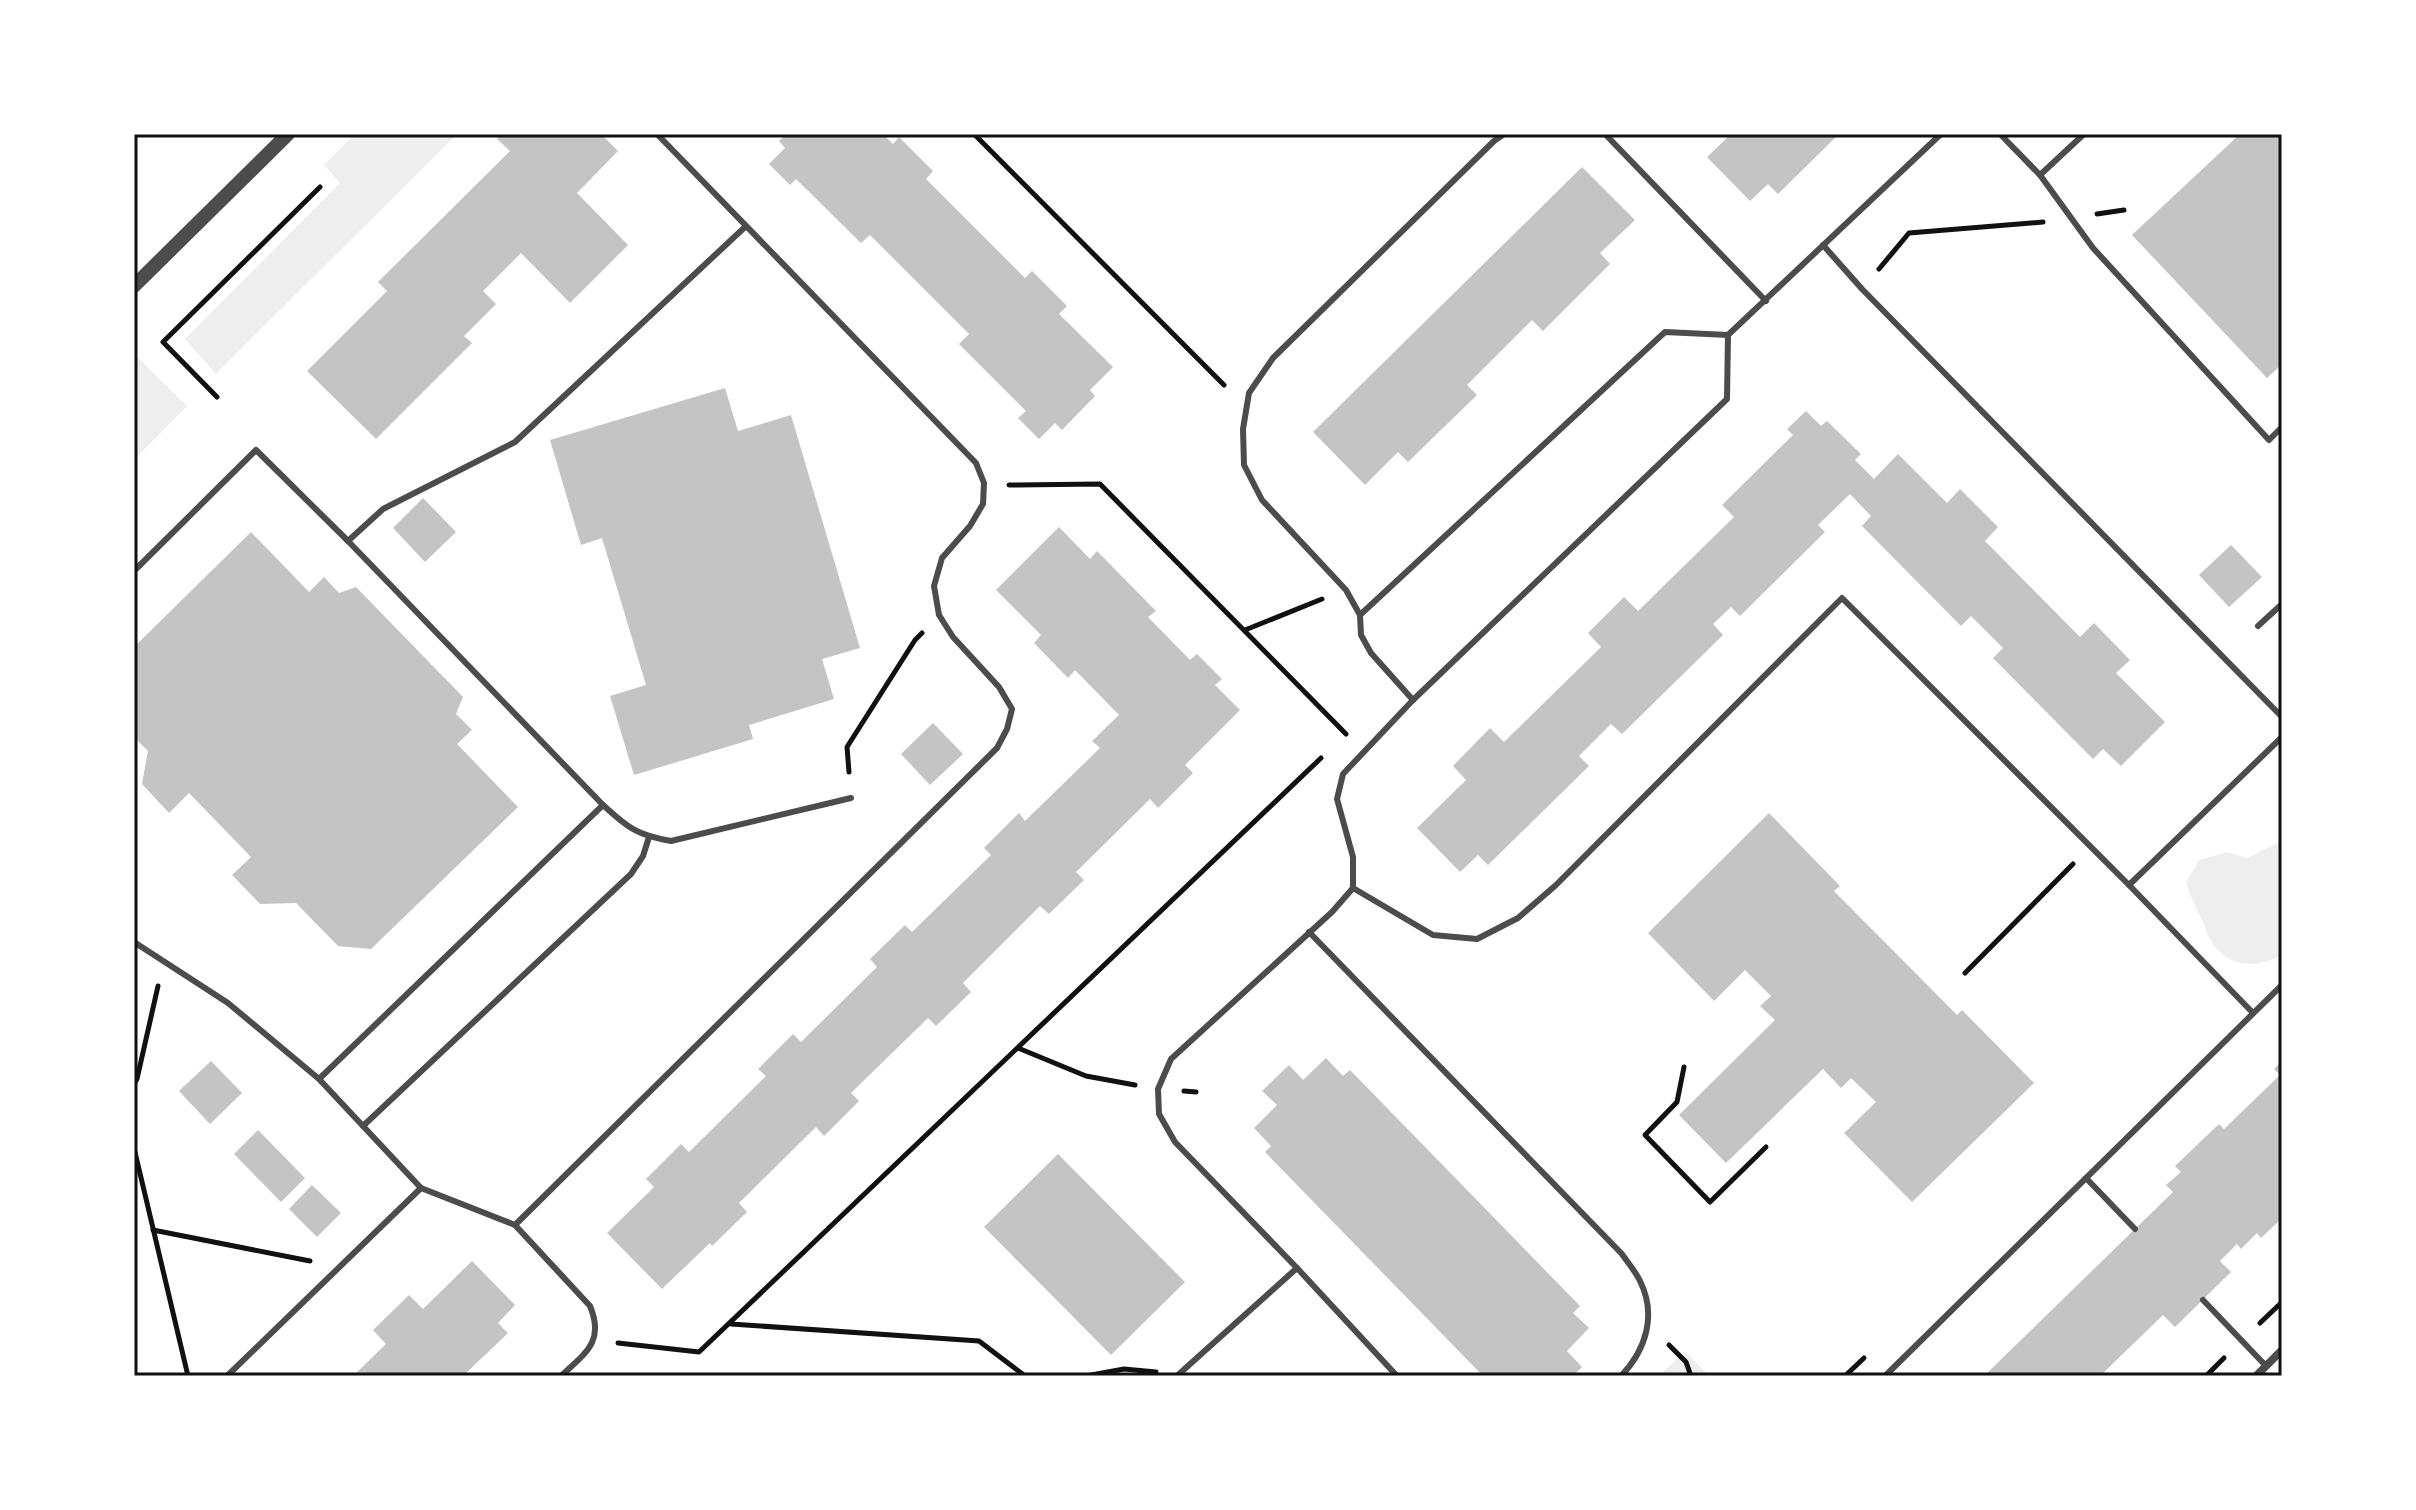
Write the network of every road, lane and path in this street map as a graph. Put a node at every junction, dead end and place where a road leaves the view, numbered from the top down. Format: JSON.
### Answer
{"nodes":[{"id":1,"x":288,"y":134,"type":"edge"},
{"id":2,"x":657,"y":134,"type":"edge"},
{"id":3,"x":974,"y":134,"type":"edge"},
{"id":4,"x":1504,"y":134,"type":"edge"},
{"id":5,"x":1605,"y":134,"type":"edge"},
{"id":6,"x":1941,"y":134,"type":"edge"},
{"id":7,"x":2000,"y":134,"type":"edge"},
{"id":8,"x":2084,"y":134,"type":"edge"},
{"id":9,"x":2040,"y":175,"type":"junction"},
{"id":10,"x":320,"y":187,"type":"dead end"},
{"id":11,"x":2124,"y":210,"type":"dead end"},
{"id":12,"x":2072,"y":218,"type":"junction"},
{"id":13,"x":745,"y":227,"type":"junction"},
{"id":14,"x":1909,"y":233,"type":"dead end"},
{"id":15,"x":1823,"y":245,"type":"junction"},
{"id":16,"x":134,"y":286,"type":"edge"},
{"id":17,"x":1766,"y":301,"type":"junction"},
{"id":18,"x":1728,"y":335,"type":"junction"},
{"id":19,"x":1249,"y":393,"type":"junction"},
{"id":20,"x":217,"y":397,"type":"dead end"},
{"id":21,"x":2282,"y":427,"type":"edge"},
{"id":22,"x":984,"y":483,"type":"junction"},
{"id":23,"x":348,"y":541,"type":"junction"},
{"id":24,"x":134,"y":571,"type":"edge"},
{"id":25,"x":1346,"y":590,"type":"junction"},
{"id":26,"x":2282,"y":604,"type":"edge"},
{"id":27,"x":939,"y":615,"type":"junction"},
{"id":28,"x":1360,"y":615,"type":"junction"},
{"id":29,"x":2258,"y":626,"type":"dead end"},
{"id":30,"x":1245,"y":630,"type":"junction"},
{"id":31,"x":1413,"y":700,"type":"junction"},
{"id":32,"x":2282,"y":717,"type":"edge"},
{"id":33,"x":1346,"y":734,"type":"dead end"},
{"id":34,"x":2282,"y":737,"type":"edge"},
{"id":35,"x":1323,"y":756,"type":"dead end"},
{"id":36,"x":851,"y":798,"type":"joint"},
{"id":37,"x":603,"y":805,"type":"junction"},
{"id":38,"x":649,"y":837,"type":"junction"},
{"id":39,"x":2091,"y":846,"type":"junction"},
{"id":40,"x":2129,"y":885,"type":"junction"},
{"id":41,"x":1353,"y":888,"type":"junction"},
{"id":42,"x":1309,"y":932,"type":"junction"},
{"id":43,"x":134,"y":942,"type":"edge"},
{"id":44,"x":164,"y":961,"type":"junction"},
{"id":45,"x":1965,"y":973,"type":"dead end"},
{"id":46,"x":2282,"y":985,"type":"edge"},
{"id":47,"x":2253,"y":1013,"type":"junction"},
{"id":48,"x":1018,"y":1048,"type":"junction"},
{"id":49,"x":1684,"y":1067,"type":"dead end"},
{"id":50,"x":319,"y":1079,"type":"junction"},
{"id":51,"x":134,"y":1084,"type":"edge"},
{"id":52,"x":1158,"y":1089,"type":"junction"},
{"id":53,"x":1196,"y":1092,"type":"dead end"},
{"id":54,"x":363,"y":1126,"type":"junction"},
{"id":55,"x":1766,"y":1147,"type":"dead end"},
{"id":56,"x":134,"y":1148,"type":"edge"},
{"id":57,"x":2086,"y":1178,"type":"junction"},
{"id":58,"x":421,"y":1188,"type":"junction"},
{"id":59,"x":515,"y":1225,"type":"junction"},
{"id":60,"x":2135,"y":1229,"type":"dead end"},
{"id":61,"x":153,"y":1230,"type":"junction"},
{"id":62,"x":340,"y":1267,"type":"junction"},
{"id":63,"x":1297,"y":1268,"type":"junction"},
{"id":64,"x":2203,"y":1300,"type":"dead end"},
{"id":65,"x":730,"y":1324,"type":"junction"},
{"id":66,"x":1647,"y":1336,"type":"junction"},
{"id":67,"x":595,"y":1340,"type":"junction"},
{"id":68,"x":2282,"y":1350,"type":"edge"},
{"id":69,"x":2266,"y":1366,"type":"junction"},
{"id":70,"x":1179,"y":1374,"type":"edge"},
{"id":71,"x":188,"y":1376,"type":"edge"},
{"id":72,"x":227,"y":1376,"type":"edge"},
{"id":73,"x":561,"y":1376,"type":"edge"},
{"id":74,"x":1025,"y":1376,"type":"edge"},
{"id":75,"x":1086,"y":1376,"type":"edge"},
{"id":76,"x":1397,"y":1376,"type":"edge"},
{"id":77,"x":1621,"y":1376,"type":"edge"},
{"id":78,"x":1691,"y":1376,"type":"edge"},
{"id":79,"x":1885,"y":1376,"type":"edge"},
{"id":80,"x":2256,"y":1376,"type":"edge"}],
"edges":[{"from":1,"to":16,"type":"street"},
{"from":2,"to":13,"type":"lane"},
{"from":3,"to":19,"type":"path"},
{"from":4,"to":19,"type":"lane"},
{"from":5,"to":17,"type":"lane"},
{"from":6,"to":15,"type":"lane"},
{"from":7,"to":9,"type":"lane"},
{"from":8,"to":9,"type":"lane"},
{"from":9,"to":12,"type":"lane"},
{"from":10,"to":20,"type":"path"},
{"from":11,"to":12,"type":"path"},
{"from":12,"to":14,"type":"path"},
{"from":12,"to":21,"type":"lane"},
{"from":13,"to":22,"type":"lane"},
{"from":13,"to":23,"type":"lane"},
{"from":15,"to":17,"type":"lane"},
{"from":15,"to":32,"type":"lane"},
{"from":17,"to":18,"type":"lane"},
{"from":18,"to":28,"type":"lane"},
{"from":18,"to":31,"type":"lane"},
{"from":19,"to":25,"type":"lane"},
{"from":22,"to":27,"type":"lane"},
{"from":22,"to":30,"type":"path"},
{"from":23,"to":24,"type":"lane"},
{"from":23,"to":37,"type":"lane"},
{"from":25,"to":28,"type":"lane"},
{"from":25,"to":30,"type":"path"},
{"from":26,"to":29,"type":"lane"},
{"from":27,"to":36,"type":"path"},
{"from":27,"to":59,"type":"lane"},
{"from":28,"to":31,"type":"lane"},
{"from":30,"to":33,"type":"path"},
{"from":31,"to":41,"type":"lane"},
{"from":34,"to":40,"type":"lane"},
{"from":35,"to":48,"type":"path"},
{"from":36,"to":38,"type":"lane"},
{"from":37,"to":38,"type":"lane"},
{"from":37,"to":50,"type":"lane"},
{"from":38,"to":54,"type":"lane"},
{"from":39,"to":40,"type":"lane"},
{"from":39,"to":41,"type":"lane"},
{"from":39,"to":45,"type":"path"},
{"from":40,"to":47,"type":"lane"},
{"from":41,"to":42,"type":"lane"},
{"from":42,"to":52,"type":"lane"},
{"from":42,"to":66,"type":"lane"},
{"from":43,"to":44,"type":"lane"},
{"from":44,"to":50,"type":"lane"},
{"from":44,"to":51,"type":"path"},
{"from":46,"to":47,"type":"lane"},
{"from":47,"to":57,"type":"lane"},
{"from":48,"to":52,"type":"path"},
{"from":48,"to":65,"type":"path"},
{"from":49,"to":55,"type":"path"},
{"from":50,"to":54,"type":"lane"},
{"from":52,"to":53,"type":"path"},
{"from":52,"to":63,"type":"lane"},
{"from":54,"to":58,"type":"lane"},
{"from":56,"to":61,"type":"path"},
{"from":57,"to":60,"type":"lane"},
{"from":57,"to":79,"type":"lane"},
{"from":58,"to":59,"type":"lane"},
{"from":58,"to":62,"type":"lane"},
{"from":59,"to":67,"type":"lane"},
{"from":61,"to":62,"type":"path"},
{"from":61,"to":71,"type":"path"},
{"from":62,"to":72,"type":"lane"},
{"from":63,"to":70,"type":"lane"},
{"from":63,"to":76,"type":"lane"},
{"from":64,"to":69,"type":"lane"},
{"from":65,"to":67,"type":"path"},
{"from":65,"to":74,"type":"path"},
{"from":66,"to":77,"type":"lane"},
{"from":66,"to":78,"type":"path"},
{"from":67,"to":73,"type":"lane"},
{"from":68,"to":69,"type":"street"},
{"from":69,"to":80,"type":"street"},
{"from":70,"to":75,"type":"path"}]}
